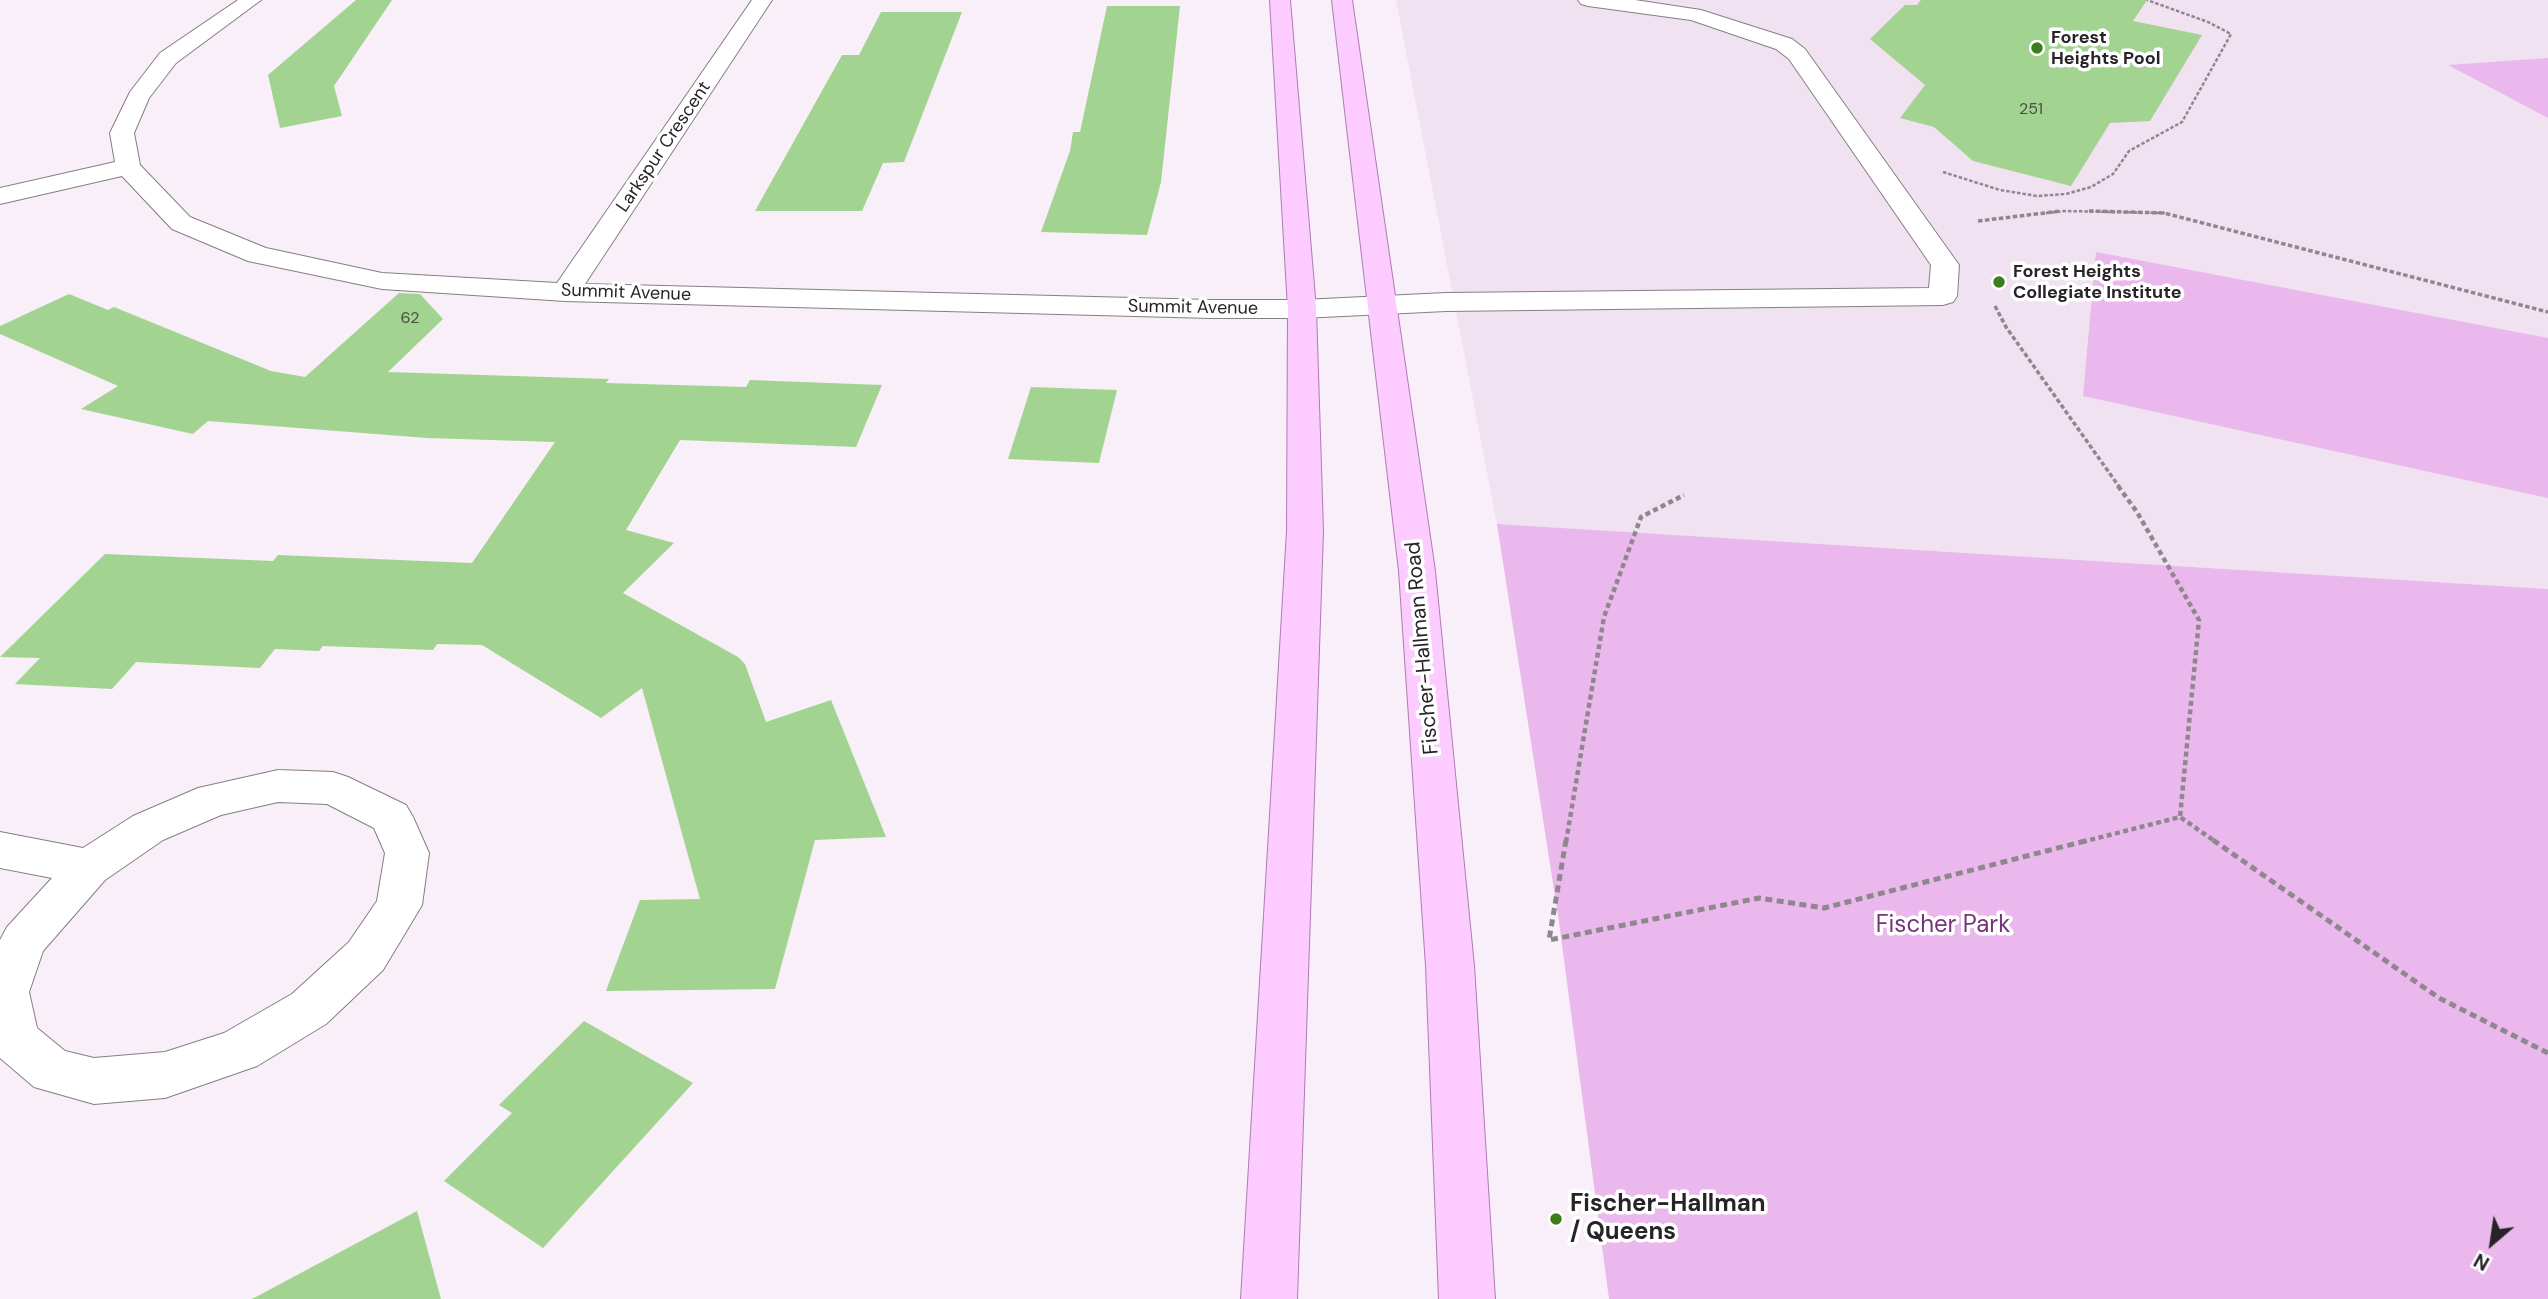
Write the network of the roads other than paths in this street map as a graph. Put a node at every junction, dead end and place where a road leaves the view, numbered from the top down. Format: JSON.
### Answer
{"nodes":[{"id":1,"x":251,"y":0,"type":"edge"},
{"id":2,"x":762,"y":0,"type":"edge"},
{"id":3,"x":1280,"y":0,"type":"edge"},
{"id":4,"x":1342,"y":0,"type":"edge"},
{"id":5,"x":1588,"y":0,"type":"edge"},
{"id":6,"x":128,"y":167,"type":"junction"},
{"id":7,"x":0,"y":196,"type":"edge"},
{"id":8,"x":565,"y":292,"type":"junction"},
{"id":9,"x":1382,"y":305,"type":"junction"},
{"id":10,"x":1302,"y":309,"type":"junction"},
{"id":11,"x":0,"y":850,"type":"edge"},
{"id":12,"x":89,"y":867,"type":"junction"},
{"id":13,"x":1269,"y":1299,"type":"edge"},
{"id":14,"x":1467,"y":1299,"type":"edge"}],
"edges":[{"from":1,"to":6,"type":"street"},
{"from":2,"to":8,"type":"street","name":"Larkspur Crescent"},
{"from":3,"to":10,"type":"main road"},
{"from":4,"to":9,"type":"main road","name":"Fischer-Hallman Road"},
{"from":5,"to":9,"type":"street","name":"Summit Avenue"},
{"from":6,"to":7,"type":"street"},
{"from":6,"to":8,"type":"street","name":"Summit Avenue"},
{"from":8,"to":10,"type":"street","name":"Summit Avenue"},
{"from":9,"to":10,"type":"street","name":"Summit Avenue"},
{"from":9,"to":14,"type":"main road","name":"Fischer-Hallman Road"},
{"from":10,"to":13,"type":"main road"},
{"from":11,"to":12,"type":"street"},
{"from":12,"to":12,"type":"street"}]}
